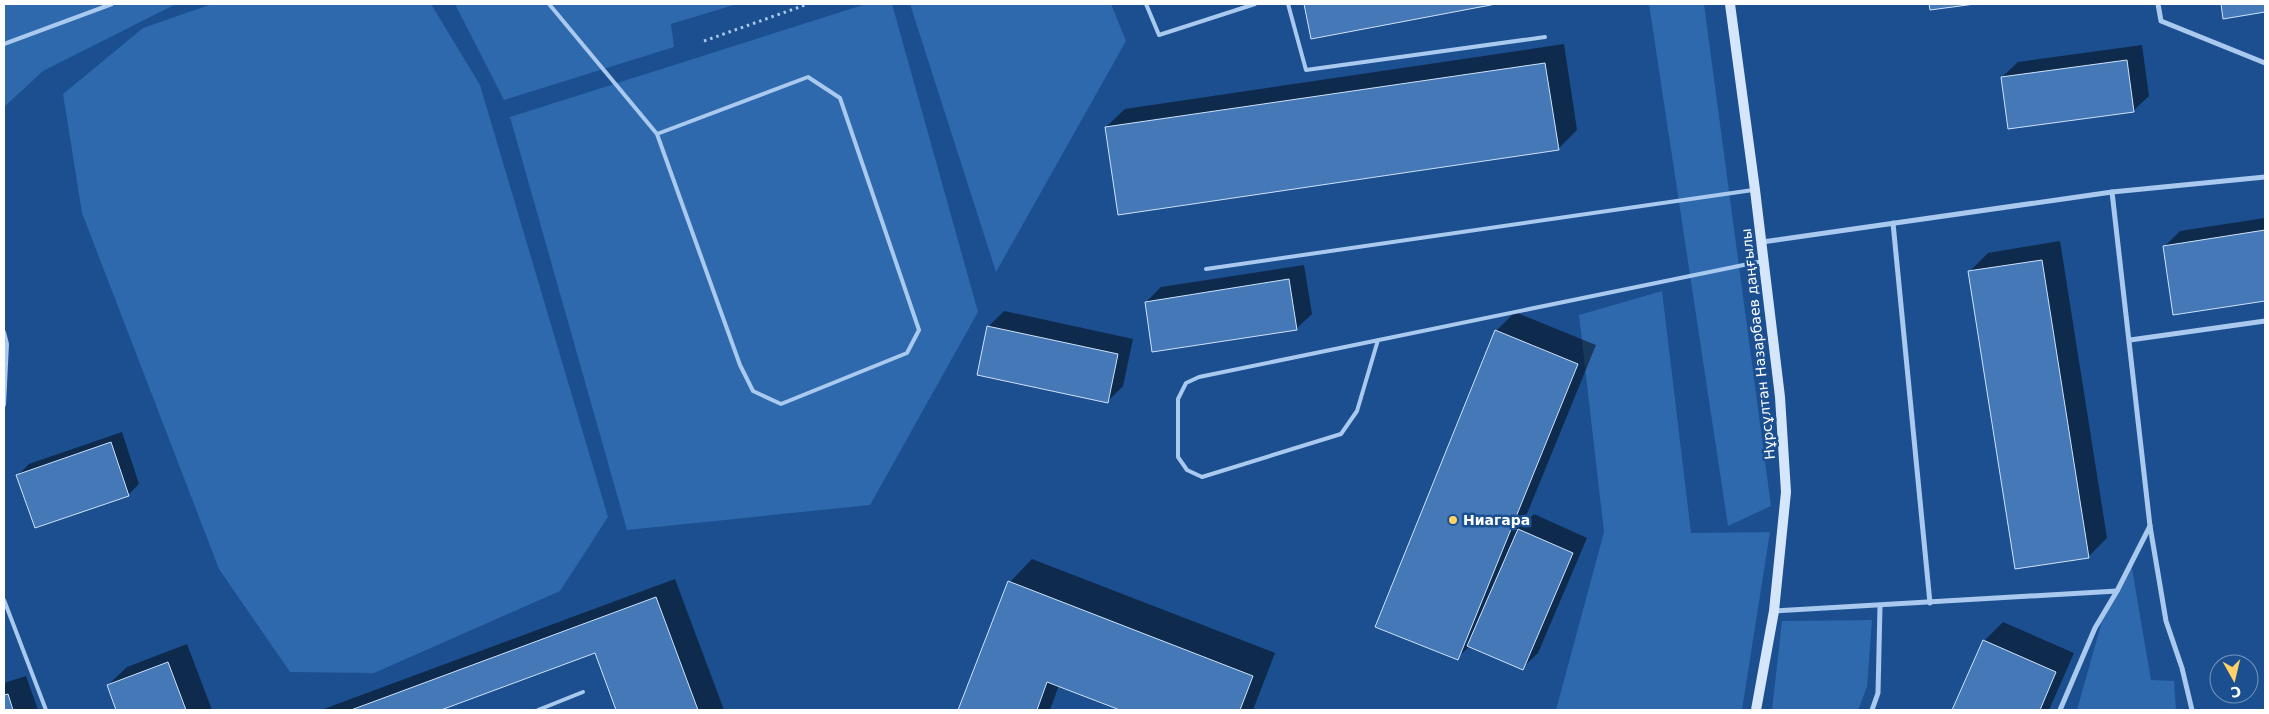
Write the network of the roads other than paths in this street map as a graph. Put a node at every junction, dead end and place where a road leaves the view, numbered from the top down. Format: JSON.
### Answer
{"nodes":[{"id":1,"x":112,"y":4,"type":"edge"},
{"id":2,"x":549,"y":4,"type":"edge"},
{"id":3,"x":1146,"y":4,"type":"edge"},
{"id":4,"x":1255,"y":4,"type":"edge"},
{"id":5,"x":1288,"y":4,"type":"edge"},
{"id":6,"x":1730,"y":4,"type":"edge"},
{"id":7,"x":2158,"y":4,"type":"edge"},
{"id":8,"x":1545,"y":37,"type":"dead end"},
{"id":9,"x":4,"y":44,"type":"edge"},
{"id":10,"x":2265,"y":63,"type":"edge"},
{"id":11,"x":657,"y":134,"type":"junction"},
{"id":12,"x":2265,"y":177,"type":"edge"},
{"id":13,"x":1755,"y":190,"type":"junction"},
{"id":14,"x":2112,"y":192,"type":"junction"},
{"id":15,"x":1893,"y":223,"type":"junction"},
{"id":16,"x":1762,"y":242,"type":"junction"},
{"id":17,"x":1764,"y":261,"type":"junction"},
{"id":18,"x":1206,"y":269,"type":"dead end"},
{"id":19,"x":2265,"y":321,"type":"edge"},
{"id":20,"x":4,"y":332,"type":"edge"},
{"id":21,"x":1378,"y":340,"type":"junction"},
{"id":22,"x":2130,"y":340,"type":"junction"},
{"id":23,"x":4,"y":405,"type":"edge"},
{"id":24,"x":2150,"y":526,"type":"junction"},
{"id":25,"x":2117,"y":591,"type":"junction"},
{"id":26,"x":4,"y":600,"type":"edge"},
{"id":27,"x":1930,"y":603,"type":"junction"},
{"id":28,"x":1880,"y":606,"type":"junction"},
{"id":29,"x":1774,"y":611,"type":"junction"},
{"id":30,"x":584,"y":692,"type":"dead end"},
{"id":31,"x":46,"y":710,"type":"edge"},
{"id":32,"x":538,"y":710,"type":"edge"},
{"id":33,"x":1756,"y":710,"type":"edge"},
{"id":34,"x":1872,"y":710,"type":"edge"},
{"id":35,"x":2060,"y":710,"type":"edge"},
{"id":36,"x":2192,"y":710,"type":"edge"}],
"edges":[{"from":1,"to":9,"type":"lane"},
{"from":2,"to":11,"type":"lane"},
{"from":3,"to":4,"type":"lane"},
{"from":5,"to":8,"type":"lane"},
{"from":6,"to":13,"type":"main road","name":"Нұрсұлтан Назарбаев даңғылы"},
{"from":7,"to":10,"type":"street"},
{"from":11,"to":11,"type":"lane"},
{"from":12,"to":14,"type":"street"},
{"from":13,"to":16,"type":"main road","name":"Нұрсұлтан Назарбаев даңғылы"},
{"from":13,"to":18,"type":"lane"},
{"from":14,"to":15,"type":"street"},
{"from":14,"to":22,"type":"street"},
{"from":15,"to":16,"type":"street"},
{"from":15,"to":27,"type":"street"},
{"from":16,"to":17,"type":"main road","name":"Нұрсұлтан Назарбаев даңғылы"},
{"from":17,"to":21,"type":"lane"},
{"from":17,"to":29,"type":"main road","name":"Нұрсұлтан Назарбаев даңғылы"},
{"from":19,"to":22,"type":"street"},
{"from":20,"to":23,"type":"lane"},
{"from":21,"to":21,"type":"lane"},
{"from":22,"to":24,"type":"street"},
{"from":24,"to":25,"type":"street"},
{"from":24,"to":36,"type":"street"},
{"from":25,"to":27,"type":"street"},
{"from":25,"to":35,"type":"street"},
{"from":26,"to":31,"type":"lane"},
{"from":27,"to":28,"type":"street"},
{"from":28,"to":29,"type":"street"},
{"from":28,"to":34,"type":"street"},
{"from":29,"to":33,"type":"main road","name":"Нұрсұлтан Назарбаев даңғылы"},
{"from":30,"to":32,"type":"lane"}]}
